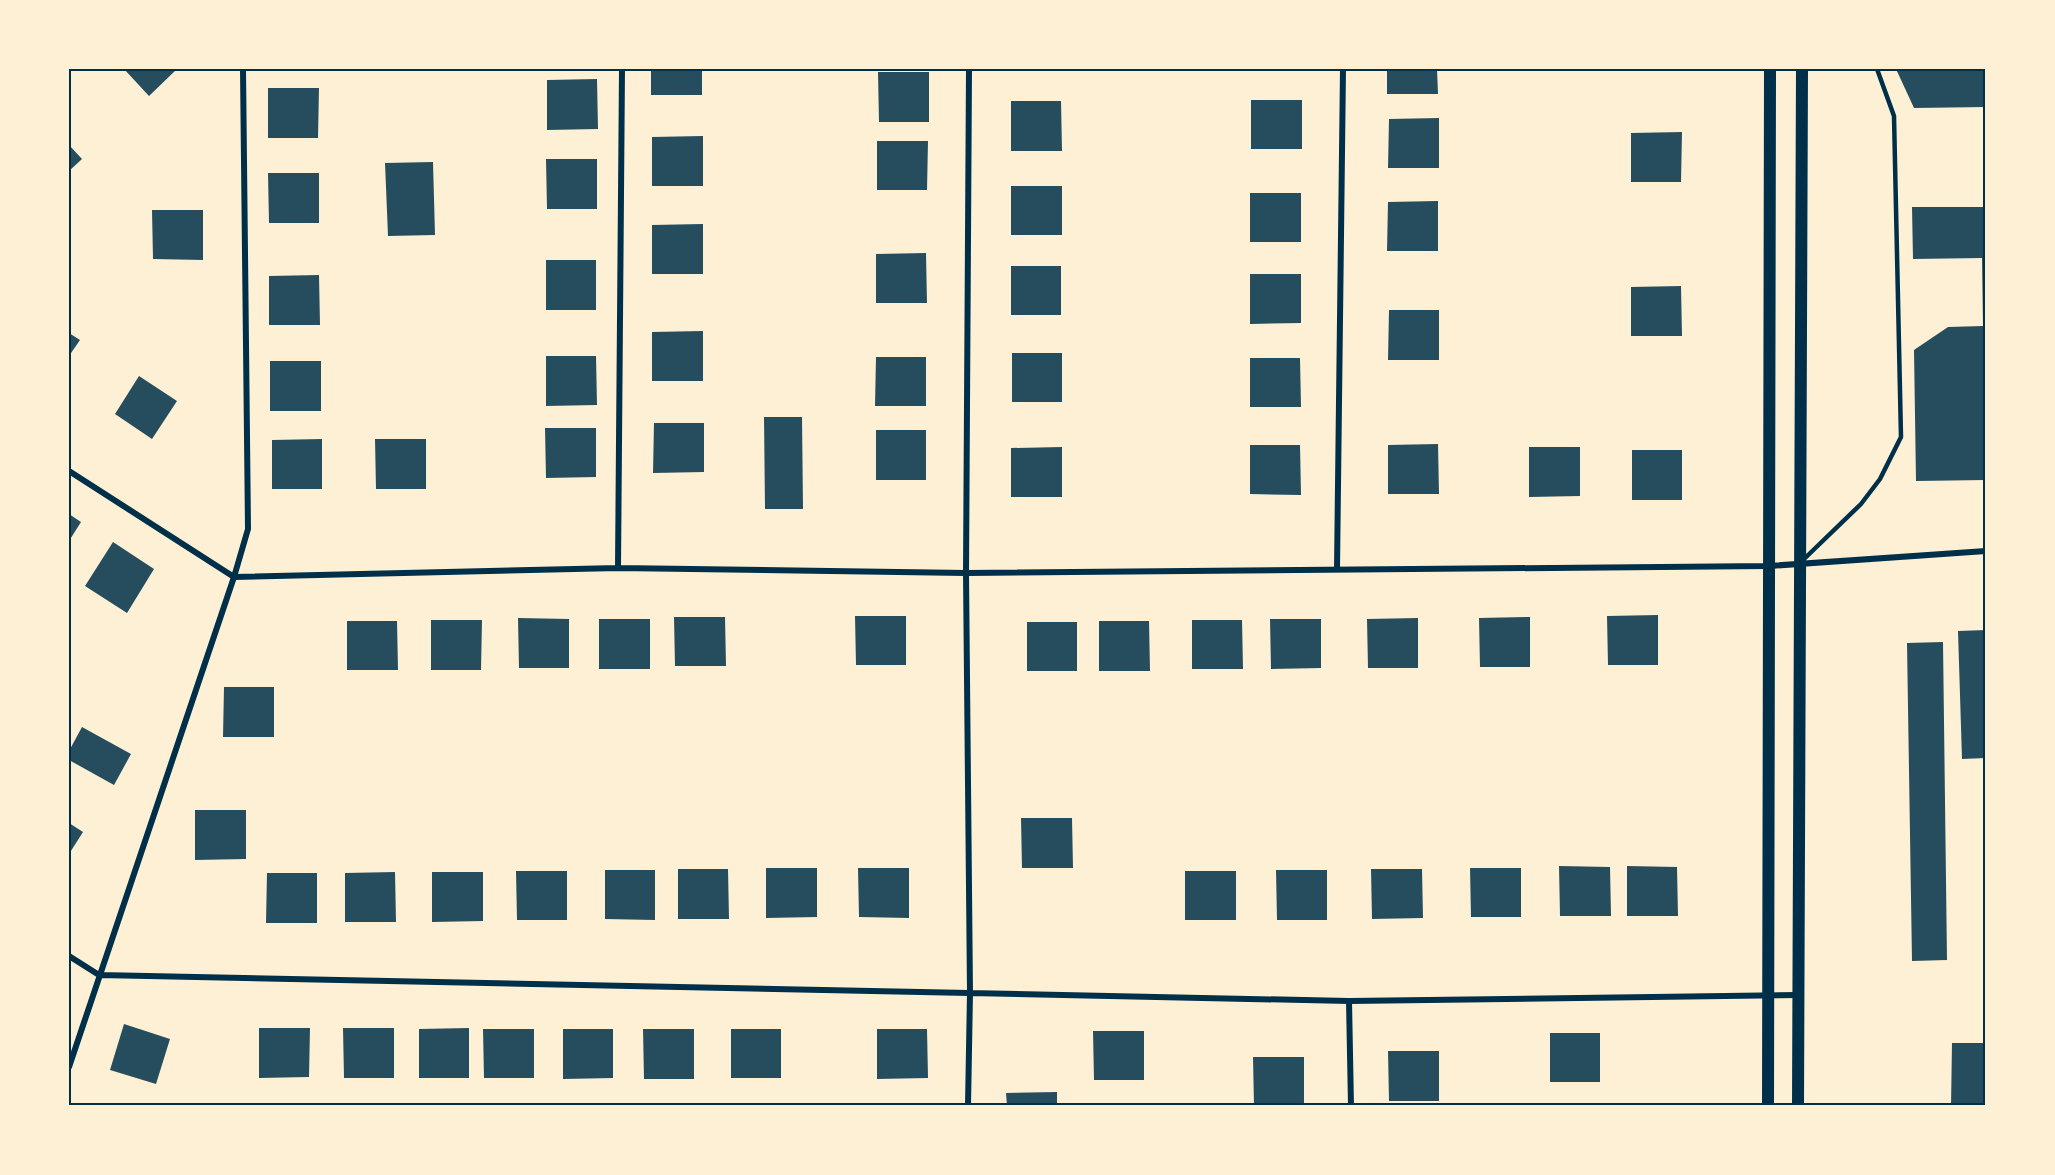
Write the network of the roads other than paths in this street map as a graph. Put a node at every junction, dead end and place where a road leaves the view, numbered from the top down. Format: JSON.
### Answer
{"nodes":[{"id":1,"x":243,"y":69,"type":"edge"},
{"id":2,"x":622,"y":69,"type":"edge"},
{"id":3,"x":969,"y":69,"type":"edge"},
{"id":4,"x":1343,"y":69,"type":"edge"},
{"id":5,"x":1770,"y":69,"type":"edge"},
{"id":6,"x":1802,"y":69,"type":"edge"},
{"id":7,"x":1877,"y":69,"type":"edge"},
{"id":8,"x":69,"y":471,"type":"edge"},
{"id":9,"x":1986,"y":551,"type":"edge"},
{"id":10,"x":1798,"y":563,"type":"junction"},
{"id":11,"x":1769,"y":566,"type":"junction"},
{"id":12,"x":618,"y":568,"type":"junction"},
{"id":13,"x":1337,"y":569,"type":"junction"},
{"id":14,"x":966,"y":573,"type":"junction"},
{"id":15,"x":234,"y":577,"type":"junction"},
{"id":16,"x":69,"y":956,"type":"edge"},
{"id":17,"x":99,"y":975,"type":"junction"},
{"id":18,"x":969,"y":993,"type":"junction"},
{"id":19,"x":1798,"y":994,"type":"junction"},
{"id":20,"x":1768,"y":995,"type":"junction"},
{"id":21,"x":1350,"y":1000,"type":"junction"},
{"id":22,"x":69,"y":1067,"type":"edge"},
{"id":23,"x":969,"y":1106,"type":"edge"},
{"id":24,"x":1351,"y":1106,"type":"edge"},
{"id":25,"x":1768,"y":1106,"type":"edge"},
{"id":26,"x":1798,"y":1106,"type":"edge"}],
"edges":[{"from":1,"to":15,"type":"street"},
{"from":2,"to":12,"type":"street"},
{"from":3,"to":14,"type":"street"},
{"from":4,"to":13,"type":"street"},
{"from":5,"to":11,"type":"main road"},
{"from":6,"to":10,"type":"main road"},
{"from":7,"to":10,"type":"lane"},
{"from":8,"to":15,"type":"street"},
{"from":9,"to":10,"type":"street"},
{"from":10,"to":11,"type":"street"},
{"from":10,"to":19,"type":"main road"},
{"from":11,"to":13,"type":"street"},
{"from":11,"to":20,"type":"main road"},
{"from":12,"to":14,"type":"street"},
{"from":12,"to":15,"type":"street"},
{"from":13,"to":14,"type":"street"},
{"from":14,"to":18,"type":"street"},
{"from":15,"to":17,"type":"street"},
{"from":16,"to":17,"type":"street"},
{"from":17,"to":18,"type":"street"},
{"from":17,"to":22,"type":"street"},
{"from":18,"to":21,"type":"street"},
{"from":18,"to":23,"type":"street"},
{"from":19,"to":20,"type":"street"},
{"from":19,"to":26,"type":"main road"},
{"from":20,"to":21,"type":"street"},
{"from":20,"to":25,"type":"main road"},
{"from":21,"to":24,"type":"street"}]}
